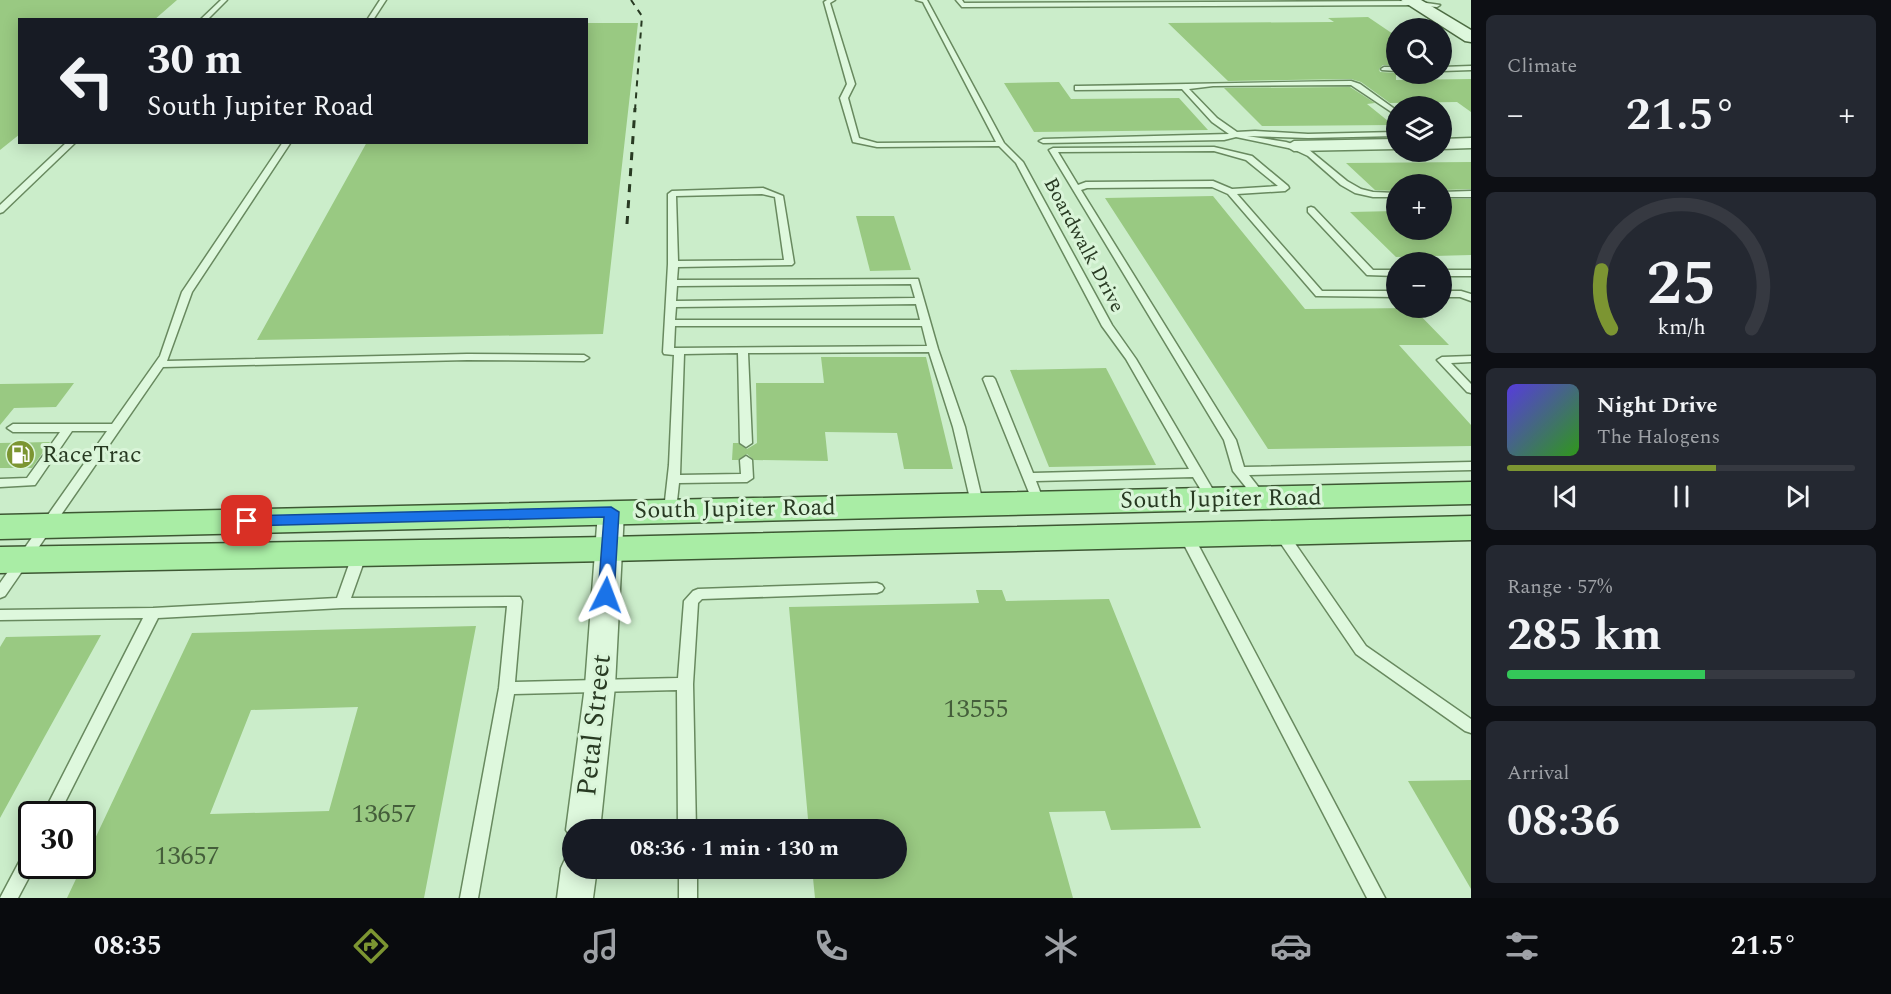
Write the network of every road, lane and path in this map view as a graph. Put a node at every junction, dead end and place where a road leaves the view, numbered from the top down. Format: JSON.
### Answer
{"nodes":[{"id":1,"x":224,"y":0,"type":"edge"},
{"id":2,"x":383,"y":0,"type":"edge"},
{"id":3,"x":832,"y":0,"type":"edge"},
{"id":4,"x":919,"y":0,"type":"edge"},
{"id":5,"x":959,"y":0,"type":"edge"},
{"id":6,"x":1422,"y":3,"type":"edge"},
{"id":7,"x":1302,"y":8,"type":"dead end"},
{"id":8,"x":205,"y":18,"type":"edge"},
{"id":9,"x":371,"y":18,"type":"edge"},
{"id":10,"x":1471,"y":24,"type":"edge"},
{"id":11,"x":1471,"y":37,"type":"edge"},
{"id":12,"x":1452,"y":69,"type":"edge"},
{"id":13,"x":1471,"y":69,"type":"edge"},
{"id":14,"x":1184,"y":87,"type":"junction"},
{"id":15,"x":1078,"y":88,"type":"dead end"},
{"id":16,"x":1386,"y":106,"type":"edge"},
{"id":17,"x":1237,"y":134,"type":"junction"},
{"id":18,"x":1386,"y":134,"type":"edge"},
{"id":19,"x":1043,"y":141,"type":"dead end"},
{"id":20,"x":1452,"y":142,"type":"edge"},
{"id":21,"x":1471,"y":143,"type":"edge"},
{"id":22,"x":70,"y":144,"type":"edge"},
{"id":23,"x":286,"y":144,"type":"edge"},
{"id":24,"x":1001,"y":144,"type":"junction"},
{"id":25,"x":1386,"y":144,"type":"edge"},
{"id":26,"x":1294,"y":146,"type":"junction"},
{"id":27,"x":1076,"y":189,"type":"junction"},
{"id":28,"x":1231,"y":192,"type":"junction"},
{"id":29,"x":1471,"y":194,"type":"edge"},
{"id":30,"x":1386,"y":195,"type":"edge"},
{"id":31,"x":1452,"y":195,"type":"edge"},
{"id":32,"x":0,"y":210,"type":"edge"},
{"id":33,"x":1311,"y":210,"type":"dead end"},
{"id":34,"x":673,"y":264,"type":"junction"},
{"id":35,"x":1386,"y":273,"type":"edge"},
{"id":36,"x":1452,"y":273,"type":"edge"},
{"id":37,"x":1471,"y":273,"type":"edge"},
{"id":38,"x":672,"y":283,"type":"junction"},
{"id":39,"x":1386,"y":294,"type":"edge"},
{"id":40,"x":1452,"y":294,"type":"edge"},
{"id":41,"x":1471,"y":298,"type":"edge"},
{"id":42,"x":921,"y":301,"type":"junction"},
{"id":43,"x":672,"y":304,"type":"junction"},
{"id":44,"x":671,"y":323,"type":"junction"},
{"id":45,"x":926,"y":323,"type":"junction"},
{"id":46,"x":933,"y":349,"type":"junction"},
{"id":47,"x":743,"y":350,"type":"junction"},
{"id":48,"x":679,"y":351,"type":"junction"},
{"id":49,"x":584,"y":358,"type":"dead end"},
{"id":50,"x":1471,"y":359,"type":"edge"},
{"id":51,"x":160,"y":364,"type":"junction"},
{"id":52,"x":989,"y":379,"type":"dead end"},
{"id":53,"x":1471,"y":390,"type":"edge"},
{"id":54,"x":117,"y":427,"type":"junction"},
{"id":55,"x":13,"y":428,"type":"dead end"},
{"id":56,"x":68,"y":428,"type":"junction"},
{"id":57,"x":746,"y":443,"type":"dead end"},
{"id":58,"x":746,"y":460,"type":"dead end"},
{"id":59,"x":1471,"y":466,"type":"edge"},
{"id":60,"x":1239,"y":471,"type":"junction"},
{"id":61,"x":0,"y":483,"type":"edge"},
{"id":62,"x":1205,"y":486,"type":"junction"},
{"id":63,"x":1033,"y":490,"type":"junction"},
{"id":64,"x":1471,"y":493,"type":"edge"},
{"id":65,"x":672,"y":495,"type":"junction"},
{"id":66,"x":1261,"y":498,"type":"junction"},
{"id":67,"x":977,"y":503,"type":"junction"},
{"id":68,"x":611,"y":512,"type":"junction"},
{"id":69,"x":49,"y":526,"type":"junction"},
{"id":70,"x":0,"y":527,"type":"edge"},
{"id":71,"x":1471,"y":528,"type":"edge"},
{"id":72,"x":1281,"y":532,"type":"junction"},
{"id":73,"x":1186,"y":535,"type":"junction"},
{"id":74,"x":992,"y":541,"type":"junction"},
{"id":75,"x":609,"y":549,"type":"junction"},
{"id":76,"x":360,"y":553,"type":"junction"},
{"id":77,"x":13,"y":559,"type":"edge"},
{"id":78,"x":877,"y":588,"type":"dead end"},
{"id":79,"x":0,"y":593,"type":"edge"},
{"id":80,"x":342,"y":603,"type":"junction"},
{"id":81,"x":153,"y":613,"type":"junction"},
{"id":82,"x":0,"y":615,"type":"edge"},
{"id":83,"x":685,"y":684,"type":"junction"},
{"id":84,"x":600,"y":686,"type":"junction"},
{"id":85,"x":507,"y":688,"type":"junction"},
{"id":86,"x":1471,"y":727,"type":"edge"},
{"id":87,"x":58,"y":801,"type":"edge"},
{"id":88,"x":584,"y":819,"type":"edge"},
{"id":89,"x":687,"y":819,"type":"edge"},
{"id":90,"x":19,"y":879,"type":"edge"},
{"id":91,"x":578,"y":879,"type":"edge"},
{"id":92,"x":687,"y":879,"type":"edge"},
{"id":93,"x":9,"y":898,"type":"edge"},
{"id":94,"x":469,"y":898,"type":"edge"},
{"id":95,"x":575,"y":898,"type":"edge"},
{"id":96,"x":688,"y":898,"type":"edge"},
{"id":97,"x":1377,"y":898,"type":"edge"}],
"edges":[{"from":1,"to":8,"type":"lane"},
{"from":2,"to":9,"type":"lane"},
{"from":3,"to":24,"type":"lane"},
{"from":4,"to":24,"type":"lane","name":"Boardwalk Drive"},
{"from":5,"to":6,"type":"lane"},
{"from":6,"to":7,"type":"lane"},
{"from":6,"to":10,"type":"main road"},
{"from":6,"to":11,"type":"main road"},
{"from":12,"to":13,"type":"lane"},
{"from":14,"to":15,"type":"lane"},
{"from":14,"to":16,"type":"lane"},
{"from":14,"to":17,"type":"lane"},
{"from":17,"to":18,"type":"lane"},
{"from":17,"to":19,"type":"lane"},
{"from":17,"to":26,"type":"lane"},
{"from":20,"to":21,"type":"street"},
{"from":22,"to":32,"type":"lane"},
{"from":23,"to":51,"type":"lane"},
{"from":24,"to":62,"type":"lane","name":"Boardwalk Drive"},
{"from":25,"to":26,"type":"street"},
{"from":26,"to":30,"type":"lane"},
{"from":27,"to":28,"type":"lane"},
{"from":27,"to":28,"type":"lane"},
{"from":27,"to":60,"type":"lane"},
{"from":28,"to":39,"type":"lane"},
{"from":29,"to":31,"type":"lane"},
{"from":33,"to":35,"type":"lane"},
{"from":34,"to":34,"type":"lane"},
{"from":34,"to":38,"type":"lane"},
{"from":36,"to":37,"type":"lane"},
{"from":38,"to":42,"type":"lane"},
{"from":38,"to":43,"type":"lane"},
{"from":40,"to":41,"type":"lane"},
{"from":42,"to":43,"type":"lane"},
{"from":42,"to":45,"type":"lane"},
{"from":43,"to":44,"type":"lane"},
{"from":44,"to":45,"type":"lane"},
{"from":44,"to":48,"type":"lane"},
{"from":45,"to":46,"type":"lane"},
{"from":46,"to":47,"type":"lane"},
{"from":46,"to":67,"type":"lane"},
{"from":47,"to":48,"type":"lane"},
{"from":47,"to":57,"type":"lane"},
{"from":48,"to":65,"type":"lane"},
{"from":49,"to":51,"type":"lane"},
{"from":50,"to":53,"type":"lane"},
{"from":51,"to":54,"type":"lane"},
{"from":52,"to":63,"type":"lane"},
{"from":54,"to":56,"type":"lane"},
{"from":54,"to":69,"type":"lane"},
{"from":55,"to":56,"type":"lane"},
{"from":56,"to":61,"type":"lane"},
{"from":58,"to":65,"type":"lane"},
{"from":59,"to":60,"type":"lane"},
{"from":60,"to":66,"type":"lane"},
{"from":62,"to":63,"type":"main road","name":"South Jupiter Road"},
{"from":62,"to":66,"type":"main road","name":"South Jupiter Road"},
{"from":63,"to":67,"type":"main road","name":"South Jupiter Road"},
{"from":64,"to":66,"type":"main road","name":"South Jupiter Road"},
{"from":65,"to":67,"type":"main road","name":"South Jupiter Road"},
{"from":65,"to":68,"type":"main road","name":"South Jupiter Road"},
{"from":66,"to":72,"type":"main road"},
{"from":67,"to":74,"type":"main road"},
{"from":68,"to":69,"type":"main road","name":"South Jupiter Road"},
{"from":68,"to":75,"type":"street","name":"Petal Street"},
{"from":69,"to":70,"type":"main road","name":"South Jupiter Road"},
{"from":69,"to":77,"type":"lane"},
{"from":71,"to":72,"type":"main road","name":"South Jupiter Road"},
{"from":72,"to":73,"type":"main road","name":"South Jupiter Road"},
{"from":72,"to":86,"type":"lane"},
{"from":73,"to":74,"type":"main road","name":"South Jupiter Road"},
{"from":73,"to":97,"type":"lane"},
{"from":74,"to":75,"type":"main road","name":"South Jupiter Road"},
{"from":75,"to":76,"type":"main road","name":"South Jupiter Road"},
{"from":75,"to":84,"type":"street","name":"Petal Street"},
{"from":76,"to":77,"type":"main road","name":"South Jupiter Road"},
{"from":76,"to":80,"type":"lane"},
{"from":77,"to":79,"type":"lane"},
{"from":78,"to":83,"type":"lane"},
{"from":80,"to":81,"type":"lane"},
{"from":80,"to":85,"type":"lane"},
{"from":81,"to":82,"type":"lane"},
{"from":81,"to":87,"type":"lane"},
{"from":83,"to":84,"type":"lane"},
{"from":83,"to":89,"type":"lane"},
{"from":84,"to":85,"type":"lane"},
{"from":84,"to":88,"type":"street","name":"Petal Street"},
{"from":85,"to":94,"type":"lane"},
{"from":90,"to":93,"type":"lane"},
{"from":91,"to":95,"type":"street"},
{"from":92,"to":96,"type":"lane"}]}
